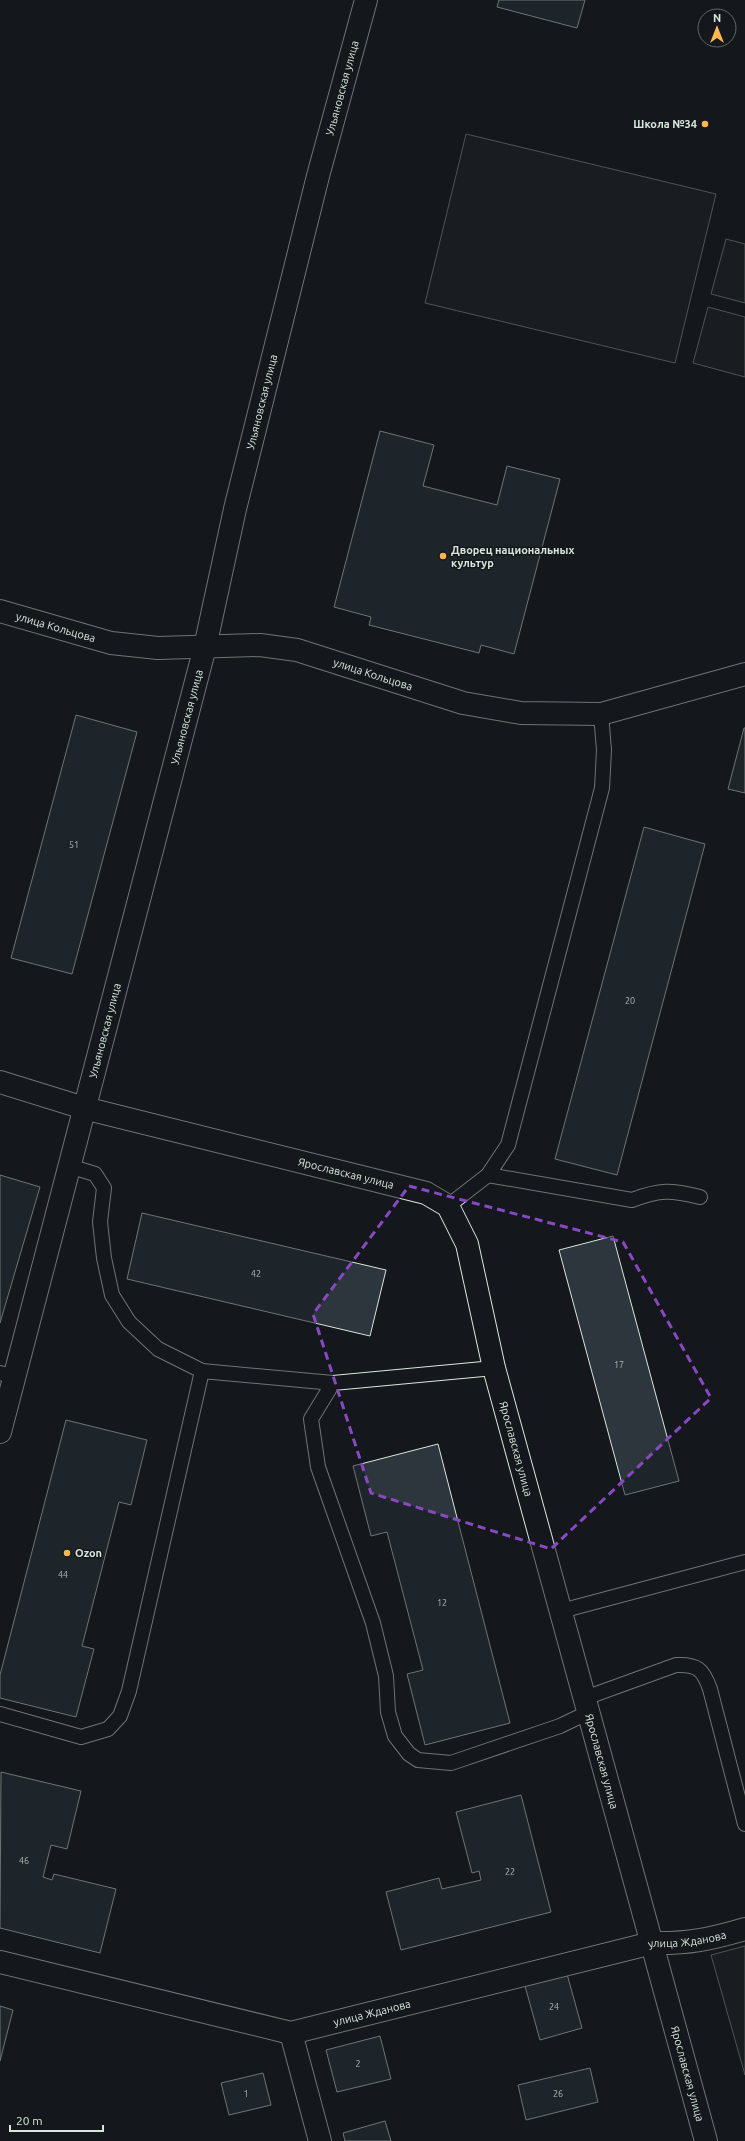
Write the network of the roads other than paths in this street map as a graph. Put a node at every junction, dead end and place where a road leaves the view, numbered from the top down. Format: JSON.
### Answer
{"nodes":[{"id":1,"x":366,"y":0,"type":"edge"},
{"id":2,"x":0,"y":611,"type":"edge"},
{"id":3,"x":205,"y":647,"type":"junction"},
{"id":4,"x":745,"y":674,"type":"edge"},
{"id":5,"x":601,"y":714,"type":"junction"},
{"id":6,"x":0,"y":1082,"type":"edge"},
{"id":7,"x":84,"y":1108,"type":"junction"},
{"id":8,"x":69,"y":1166,"type":"junction"},
{"id":9,"x":488,"y":1175,"type":"junction"},
{"id":10,"x":700,"y":1197,"type":"dead end"},
{"id":11,"x":448,"y":1206,"type":"junction"},
{"id":12,"x":494,"y":1368,"type":"junction"},
{"id":13,"x":202,"y":1371,"type":"junction"},
{"id":14,"x":7,"y":1375,"type":"edge"},
{"id":15,"x":333,"y":1383,"type":"junction"},
{"id":16,"x":0,"y":1432,"type":"edge"},
{"id":17,"x":745,"y":1562,"type":"edge"},
{"id":18,"x":561,"y":1611,"type":"junction"},
{"id":19,"x":587,"y":1705,"type":"junction"},
{"id":20,"x":0,"y":1714,"type":"edge"},
{"id":21,"x":745,"y":1824,"type":"edge"},
{"id":22,"x":745,"y":1929,"type":"edge"},
{"id":23,"x":652,"y":1943,"type":"junction"},
{"id":24,"x":0,"y":1962,"type":"edge"},
{"id":25,"x":291,"y":2033,"type":"junction"},
{"id":26,"x":320,"y":2141,"type":"edge"},
{"id":27,"x":706,"y":2141,"type":"edge"}],
"edges":[{"from":1,"to":3,"type":"street","name":"Ульяновская улица"},
{"from":2,"to":3,"type":"street","name":"улица Кольцова"},
{"from":3,"to":5,"type":"street","name":"улица Кольцова"},
{"from":3,"to":7,"type":"street","name":"Ульяновская улица"},
{"from":4,"to":5,"type":"street","name":"улица Кольцова"},
{"from":5,"to":9,"type":"lane"},
{"from":6,"to":7,"type":"street","name":"Ярославская улица"},
{"from":7,"to":8,"type":"street","name":"Ульяновская улица"},
{"from":7,"to":11,"type":"street","name":"Ярославская улица"},
{"from":8,"to":13,"type":"lane"},
{"from":8,"to":14,"type":"street","name":"Ульяновская улица"},
{"from":9,"to":10,"type":"lane"},
{"from":9,"to":11,"type":"lane"},
{"from":11,"to":12,"type":"street","name":"Ярославская улица"},
{"from":12,"to":15,"type":"lane"},
{"from":12,"to":18,"type":"street","name":"Ярославская улица"},
{"from":13,"to":15,"type":"lane"},
{"from":13,"to":20,"type":"lane"},
{"from":14,"to":16,"type":"street","name":"Ульяновская улица"},
{"from":15,"to":19,"type":"lane"},
{"from":17,"to":18,"type":"lane"},
{"from":18,"to":19,"type":"street","name":"Ярославская улица"},
{"from":19,"to":21,"type":"lane"},
{"from":19,"to":23,"type":"street","name":"Ярославская улица"},
{"from":22,"to":23,"type":"street","name":"улица Жданова"},
{"from":23,"to":25,"type":"street","name":"улица Жданова"},
{"from":23,"to":27,"type":"street","name":"Ярославская улица"},
{"from":24,"to":25,"type":"street","name":"улица Жданова"},
{"from":25,"to":26,"type":"street"}]}
